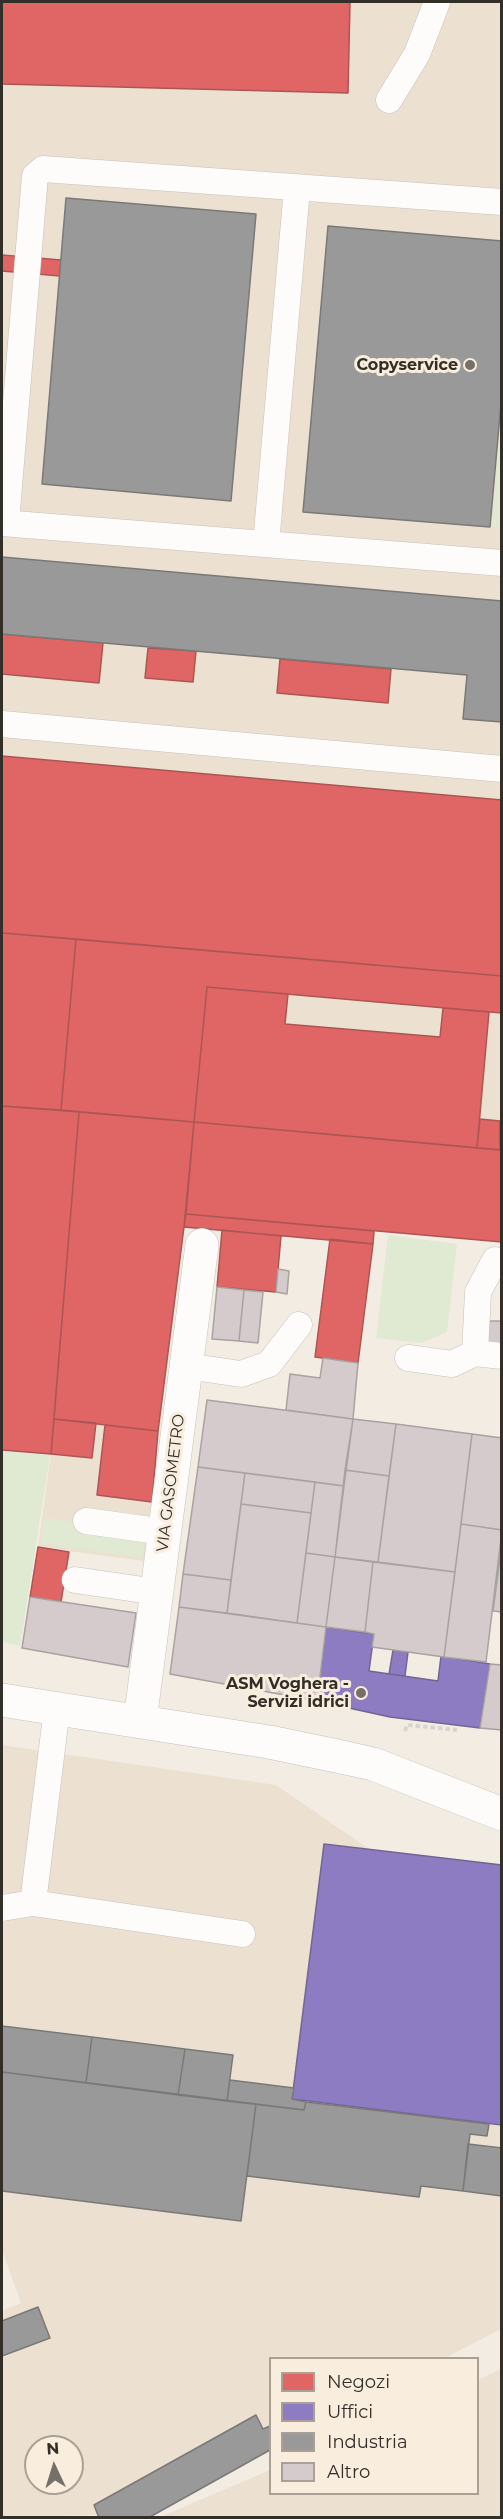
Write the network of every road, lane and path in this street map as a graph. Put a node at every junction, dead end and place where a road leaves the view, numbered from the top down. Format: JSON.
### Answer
{"nodes":[{"id":1,"x":437,"y":2,"type":"edge"},
{"id":2,"x":389,"y":100,"type":"dead end"},
{"id":3,"x":297,"y":188,"type":"junction"},
{"id":4,"x":501,"y":202,"type":"edge"},
{"id":5,"x":4,"y":522,"type":"edge"},
{"id":6,"x":266,"y":544,"type":"junction"},
{"id":7,"x":501,"y":563,"type":"edge"},
{"id":8,"x":2,"y":724,"type":"edge"},
{"id":9,"x":501,"y":769,"type":"edge"},
{"id":10,"x":202,"y":1245,"type":"dead end"},
{"id":11,"x":495,"y":1260,"type":"dead end"},
{"id":12,"x":299,"y":1325,"type":"dead end"},
{"id":13,"x":475,"y":1353,"type":"junction"},
{"id":14,"x":501,"y":1356,"type":"edge"},
{"id":15,"x":408,"y":1358,"type":"dead end"},
{"id":16,"x":186,"y":1366,"type":"junction"},
{"id":17,"x":86,"y":1521,"type":"dead end"},
{"id":18,"x":165,"y":1532,"type":"junction"},
{"id":19,"x":75,"y":1580,"type":"dead end"},
{"id":20,"x":157,"y":1592,"type":"junction"},
{"id":21,"x":2,"y":1700,"type":"edge"},
{"id":22,"x":57,"y":1708,"type":"junction"},
{"id":23,"x":140,"y":1721,"type":"junction"},
{"id":24,"x":420,"y":1726,"type":"dead end"},
{"id":25,"x":457,"y":1730,"type":"dead end"},
{"id":26,"x":501,"y":1814,"type":"edge"},
{"id":27,"x":33,"y":1904,"type":"junction"},
{"id":28,"x":2,"y":1908,"type":"edge"},
{"id":29,"x":242,"y":1934,"type":"dead end"}],
"edges":[{"from":1,"to":2,"type":"lane"},
{"from":3,"to":4,"type":"lane"},
{"from":3,"to":5,"type":"lane"},
{"from":3,"to":6,"type":"lane"},
{"from":5,"to":6,"type":"lane"},
{"from":6,"to":7,"type":"lane"},
{"from":8,"to":9,"type":"lane"},
{"from":10,"to":16,"type":"street","name":"VIA GASOMETRO"},
{"from":11,"to":13,"type":"lane"},
{"from":12,"to":16,"type":"lane"},
{"from":13,"to":14,"type":"lane"},
{"from":13,"to":15,"type":"lane"},
{"from":16,"to":18,"type":"street","name":"VIA GASOMETRO"},
{"from":17,"to":18,"type":"lane"},
{"from":18,"to":20,"type":"street","name":"VIA GASOMETRO"},
{"from":19,"to":20,"type":"lane"},
{"from":20,"to":23,"type":"street","name":"VIA GASOMETRO"},
{"from":21,"to":22,"type":"street"},
{"from":22,"to":23,"type":"street"},
{"from":22,"to":27,"type":"lane"},
{"from":23,"to":26,"type":"street"},
{"from":24,"to":25,"type":"path"},
{"from":27,"to":28,"type":"lane"},
{"from":27,"to":29,"type":"lane"}]}
